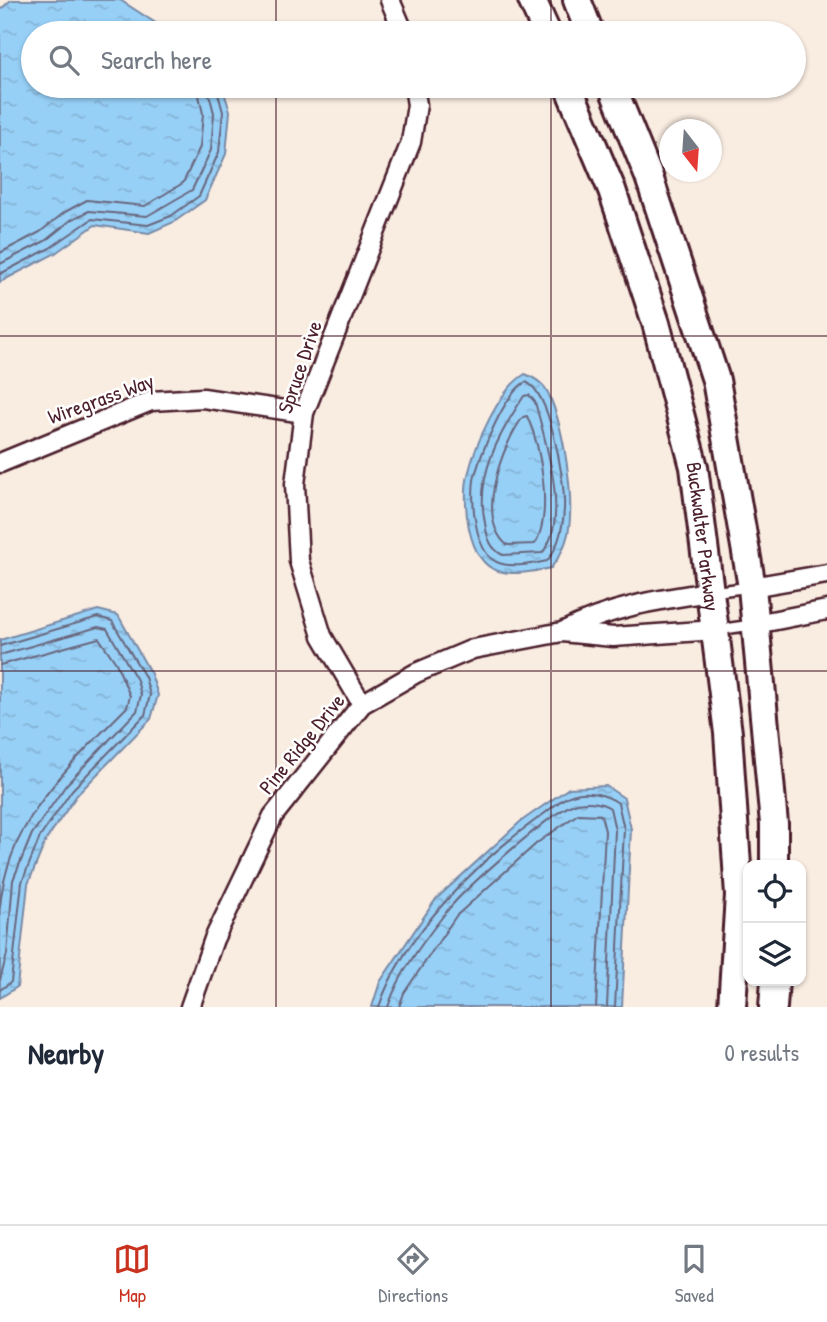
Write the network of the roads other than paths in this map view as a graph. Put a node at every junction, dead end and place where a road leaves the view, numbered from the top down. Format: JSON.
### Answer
{"nodes":[{"id":1,"x":390,"y":0,"type":"edge"},
{"id":2,"x":532,"y":0,"type":"edge"},
{"id":3,"x":577,"y":0,"type":"edge"},
{"id":4,"x":399,"y":21,"type":"edge"},
{"id":5,"x":542,"y":21,"type":"edge"},
{"id":6,"x":585,"y":21,"type":"edge"},
{"id":7,"x":416,"y":98,"type":"edge"},
{"id":8,"x":573,"y":98,"type":"edge"},
{"id":9,"x":617,"y":98,"type":"edge"},
{"id":10,"x":304,"y":413,"type":"junction"},
{"id":11,"x":0,"y":463,"type":"edge"},
{"id":12,"x":827,"y":574,"type":"edge"},
{"id":13,"x":752,"y":587,"type":"junction"},
{"id":14,"x":710,"y":593,"type":"junction"},
{"id":15,"x":827,"y":610,"type":"edge"},
{"id":16,"x":755,"y":624,"type":"junction"},
{"id":17,"x":716,"y":630,"type":"junction"},
{"id":18,"x":562,"y":632,"type":"junction"},
{"id":19,"x":362,"y":704,"type":"junction"},
{"id":20,"x":774,"y":860,"type":"edge"},
{"id":21,"x":775,"y":986,"type":"edge"},
{"id":22,"x":190,"y":1007,"type":"edge"},
{"id":23,"x":732,"y":1007,"type":"edge"},
{"id":24,"x":773,"y":1007,"type":"edge"}],
"edges":[{"from":1,"to":4,"type":"street"},
{"from":2,"to":5,"type":"main road"},
{"from":3,"to":6,"type":"main road"},
{"from":7,"to":10,"type":"street","name":"Spruce Drive"},
{"from":8,"to":14,"type":"main road","name":"Buckwalter Parkway"},
{"from":9,"to":13,"type":"main road","name":"Buckwalter Parkway"},
{"from":10,"to":11,"type":"street","name":"Wiregrass Way"},
{"from":10,"to":19,"type":"street","name":"Spruce Drive"},
{"from":12,"to":13,"type":"street"},
{"from":13,"to":14,"type":"lane"},
{"from":13,"to":16,"type":"main road","name":"Buckwalter Parkway"},
{"from":14,"to":17,"type":"main road","name":"Buckwalter Parkway"},
{"from":14,"to":18,"type":"street","name":"Pine Ridge Drive"},
{"from":15,"to":16,"type":"street"},
{"from":16,"to":17,"type":"lane"},
{"from":16,"to":20,"type":"main road","name":"Buckwalter Parkway"},
{"from":17,"to":18,"type":"street","name":"Pine Ridge Drive"},
{"from":17,"to":23,"type":"main road","name":"Buckwalter Parkway"},
{"from":18,"to":19,"type":"street","name":"Pine Ridge Drive"},
{"from":19,"to":22,"type":"street","name":"Pine Ridge Drive"},
{"from":21,"to":24,"type":"main road"}]}
